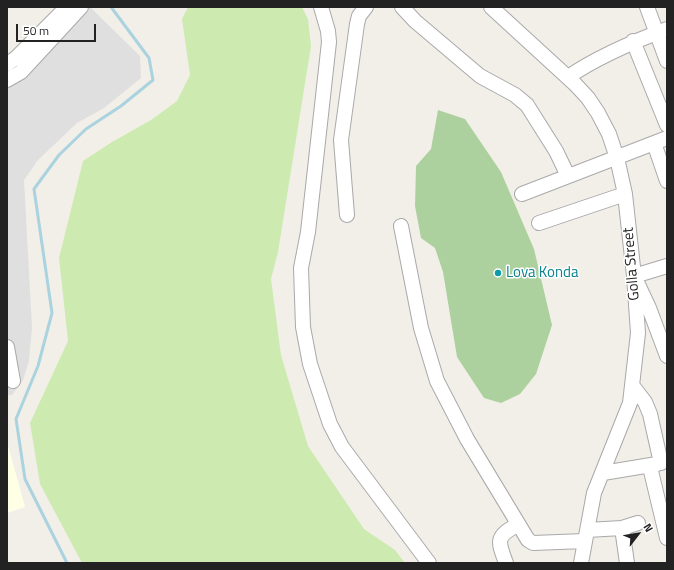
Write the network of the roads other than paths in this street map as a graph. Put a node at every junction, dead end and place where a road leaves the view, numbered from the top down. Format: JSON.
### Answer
{"nodes":[{"id":1,"x":67,"y":7,"type":"edge"},
{"id":2,"x":81,"y":7,"type":"edge"},
{"id":3,"x":321,"y":7,"type":"edge"},
{"id":4,"x":366,"y":7,"type":"edge"},
{"id":5,"x":402,"y":7,"type":"edge"},
{"id":6,"x":493,"y":7,"type":"edge"},
{"id":7,"x":646,"y":7,"type":"edge"},
{"id":8,"x":661,"y":31,"type":"edge"},
{"id":9,"x":633,"y":41,"type":"junction"},
{"id":10,"x":667,"y":61,"type":"edge"},
{"id":11,"x":7,"y":64,"type":"edge"},
{"id":12,"x":568,"y":77,"type":"junction"},
{"id":13,"x":7,"y":80,"type":"edge"},
{"id":14,"x":667,"y":125,"type":"edge"},
{"id":15,"x":667,"y":138,"type":"edge"},
{"id":16,"x":654,"y":143,"type":"junction"},
{"id":17,"x":617,"y":158,"type":"junction"},
{"id":18,"x":568,"y":176,"type":"junction"},
{"id":19,"x":667,"y":181,"type":"edge"},
{"id":20,"x":522,"y":194,"type":"dead end"},
{"id":21,"x":625,"y":194,"type":"junction"},
{"id":22,"x":347,"y":215,"type":"dead end"},
{"id":23,"x":539,"y":223,"type":"dead end"},
{"id":24,"x":401,"y":226,"type":"dead end"},
{"id":25,"x":667,"y":266,"type":"edge"},
{"id":26,"x":634,"y":276,"type":"junction"},
{"id":27,"x":7,"y":347,"type":"edge"},
{"id":28,"x":667,"y":356,"type":"edge"},
{"id":29,"x":13,"y":381,"type":"dead end"},
{"id":30,"x":632,"y":385,"type":"junction"},
{"id":31,"x":659,"y":464,"type":"edge"},
{"id":32,"x":602,"y":473,"type":"junction"},
{"id":33,"x":638,"y":523,"type":"dead end"},
{"id":34,"x":518,"y":525,"type":"junction"},
{"id":35,"x":622,"y":528,"type":"junction"},
{"id":36,"x":586,"y":536,"type":"junction"},
{"id":37,"x":667,"y":538,"type":"edge"},
{"id":38,"x":429,"y":563,"type":"edge"},
{"id":39,"x":506,"y":563,"type":"edge"},
{"id":40,"x":581,"y":563,"type":"edge"},
{"id":41,"x":627,"y":563,"type":"edge"}],
"edges":[{"from":1,"to":11,"type":"street"},
{"from":2,"to":13,"type":"street"},
{"from":3,"to":38,"type":"street"},
{"from":4,"to":22,"type":"street"},
{"from":5,"to":18,"type":"street"},
{"from":6,"to":12,"type":"street","name":"Golla Street"},
{"from":7,"to":8,"type":"street"},
{"from":8,"to":9,"type":"street"},
{"from":8,"to":10,"type":"street"},
{"from":9,"to":12,"type":"street"},
{"from":9,"to":14,"type":"street"},
{"from":12,"to":17,"type":"street","name":"Golla Street"},
{"from":15,"to":16,"type":"street"},
{"from":16,"to":17,"type":"street"},
{"from":16,"to":19,"type":"street"},
{"from":17,"to":18,"type":"street"},
{"from":17,"to":21,"type":"street","name":"Golla Street"},
{"from":18,"to":20,"type":"street"},
{"from":21,"to":23,"type":"street"},
{"from":21,"to":26,"type":"street","name":"Golla Street"},
{"from":24,"to":34,"type":"street"},
{"from":25,"to":26,"type":"street"},
{"from":26,"to":28,"type":"street"},
{"from":26,"to":30,"type":"street","name":"Golla Street"},
{"from":27,"to":29,"type":"street"},
{"from":30,"to":31,"type":"street"},
{"from":30,"to":32,"type":"street","name":"Golla Street"},
{"from":31,"to":32,"type":"street"},
{"from":31,"to":37,"type":"street"},
{"from":32,"to":36,"type":"street","name":"Golla Street"},
{"from":33,"to":35,"type":"street"},
{"from":34,"to":36,"type":"street"},
{"from":34,"to":39,"type":"street"},
{"from":35,"to":36,"type":"street"},
{"from":35,"to":41,"type":"street"},
{"from":36,"to":40,"type":"street","name":"Golla Street"}]}
